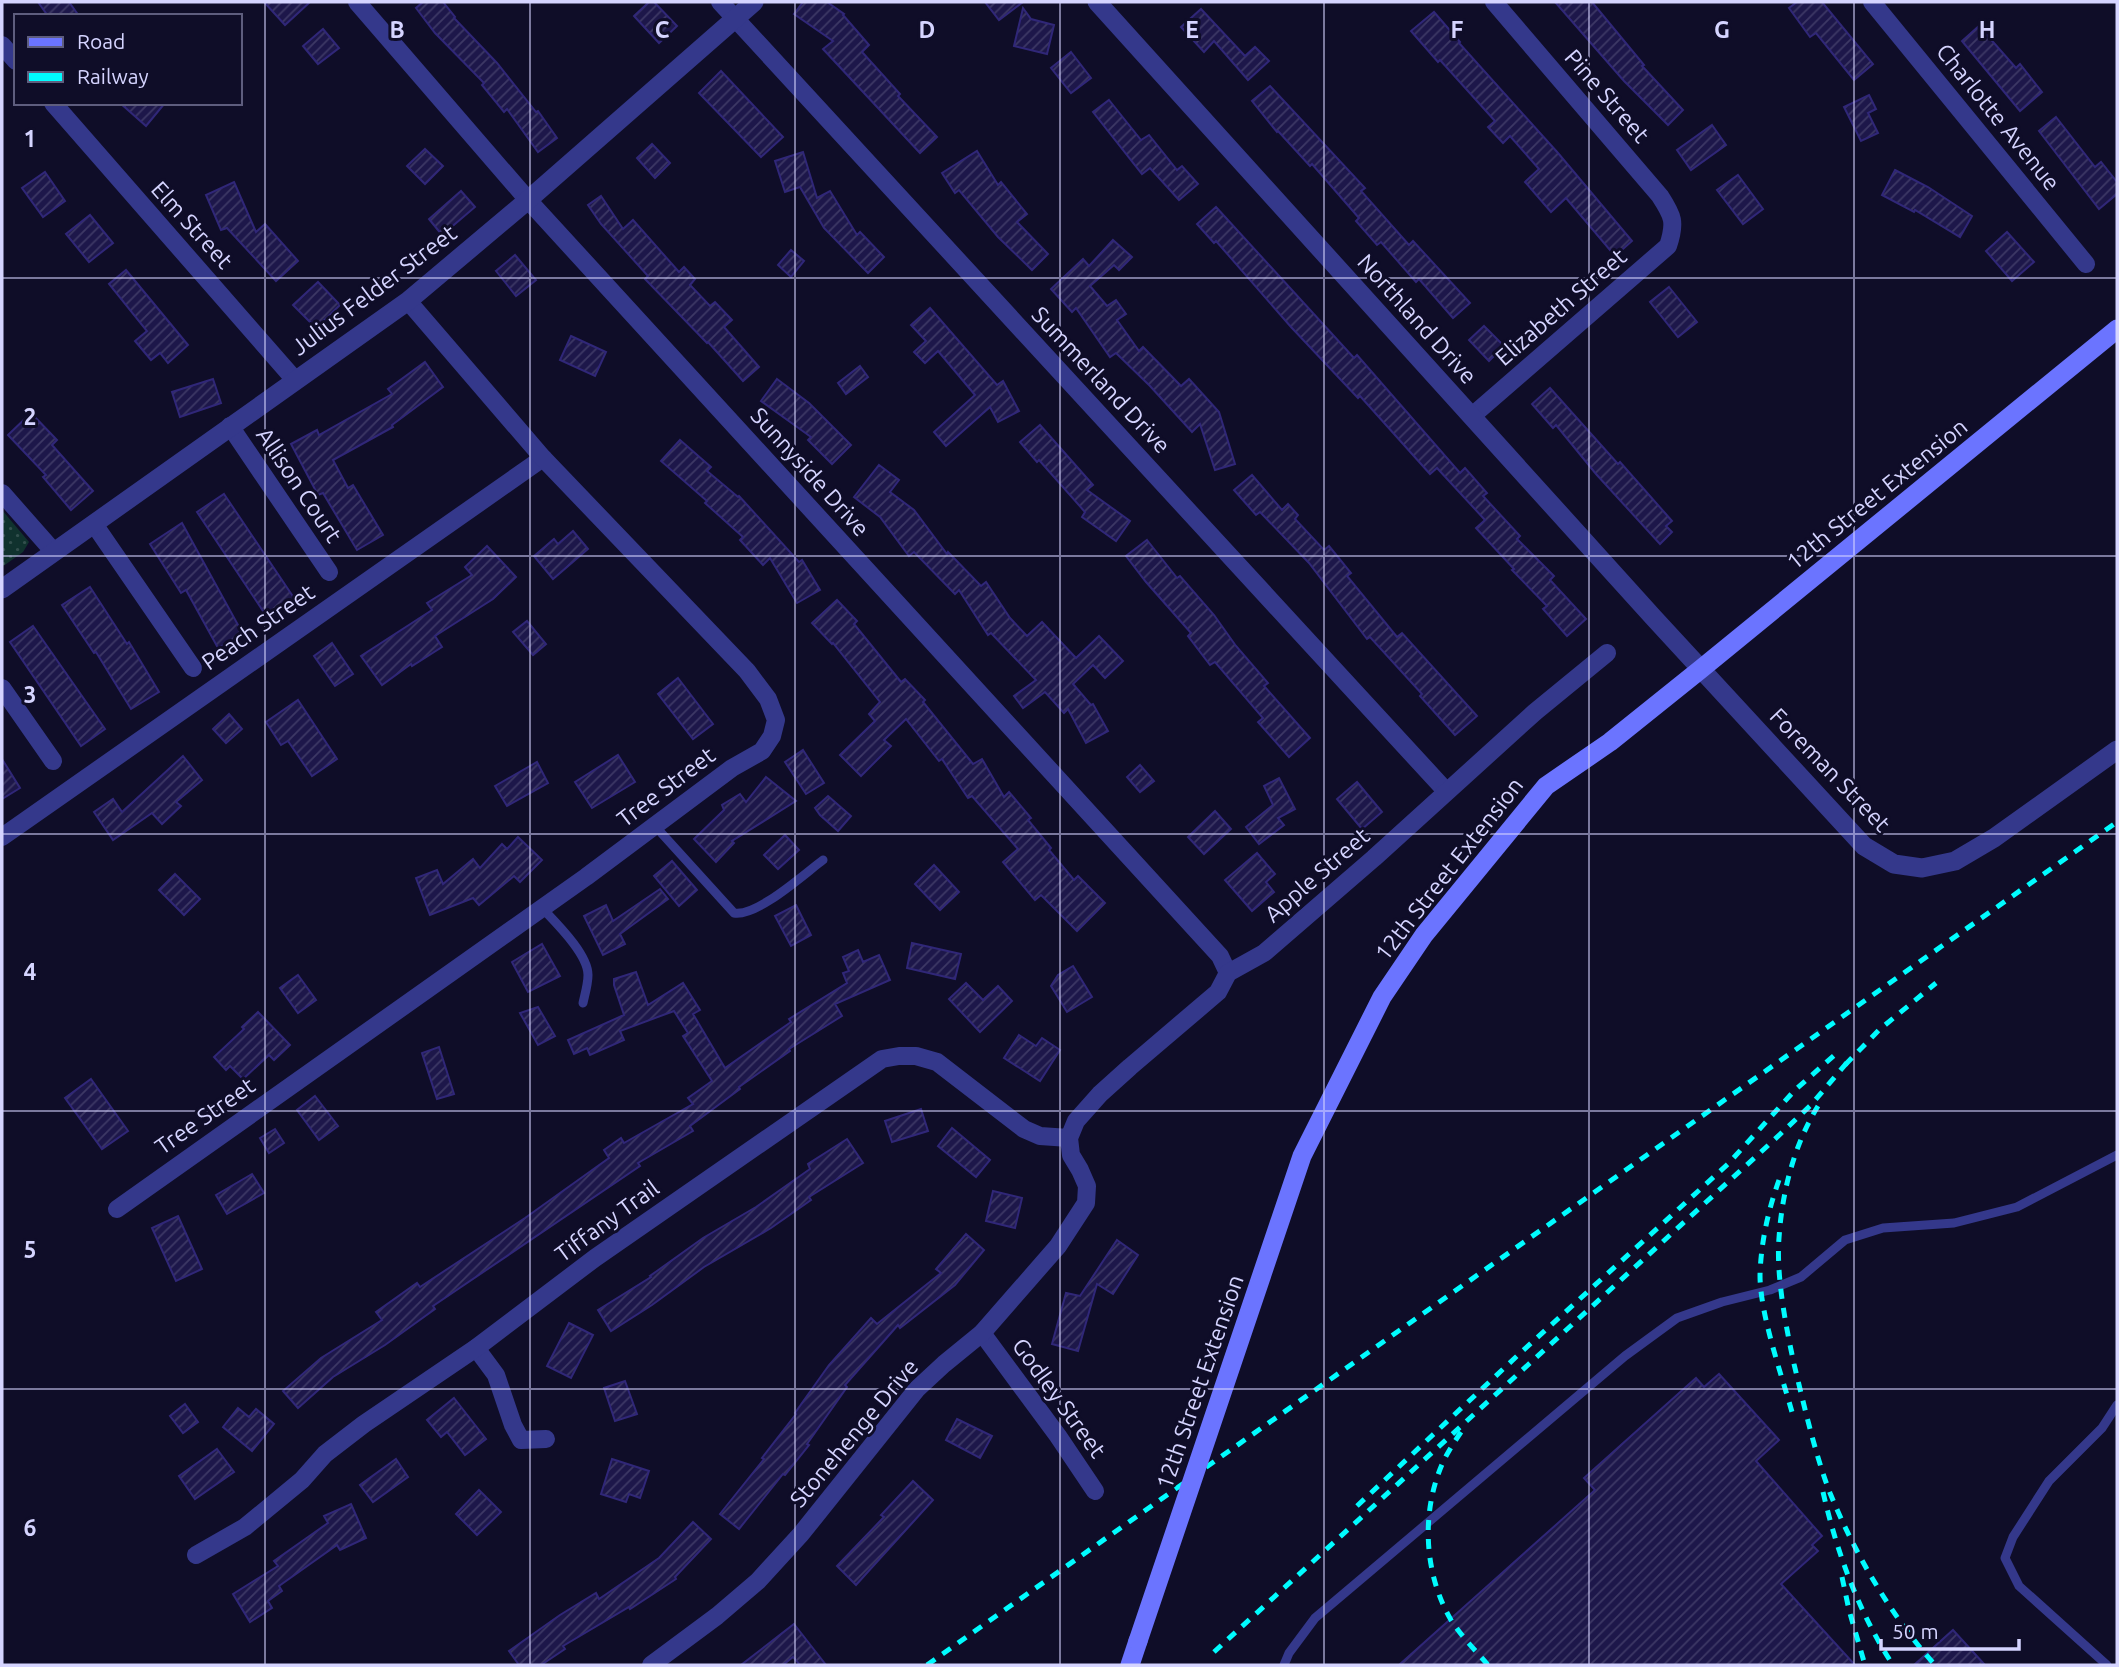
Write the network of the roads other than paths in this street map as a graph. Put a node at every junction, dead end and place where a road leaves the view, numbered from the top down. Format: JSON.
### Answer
{"nodes":[{"id":1,"x":357,"y":2,"type":"edge"},
{"id":2,"x":720,"y":2,"type":"edge"},
{"id":3,"x":754,"y":2,"type":"edge"},
{"id":4,"x":1097,"y":2,"type":"edge"},
{"id":5,"x":1494,"y":2,"type":"edge"},
{"id":6,"x":1872,"y":2,"type":"edge"},
{"id":7,"x":735,"y":19,"type":"junction"},
{"id":8,"x":2,"y":44,"type":"edge"},
{"id":9,"x":14,"y":59,"type":"edge"},
{"id":10,"x":55,"y":105,"type":"edge"},
{"id":11,"x":528,"y":200,"type":"junction"},
{"id":12,"x":1674,"y":229,"type":"joint"},
{"id":13,"x":2086,"y":264,"type":"dead end"},
{"id":14,"x":408,"y":301,"type":"junction"},
{"id":15,"x":2117,"y":329,"type":"edge"},
{"id":16,"x":295,"y":380,"type":"junction"},
{"id":17,"x":1472,"y":416,"type":"junction"},
{"id":18,"x":230,"y":426,"type":"junction"},
{"id":19,"x":543,"y":458,"type":"junction"},
{"id":20,"x":2,"y":493,"type":"edge"},
{"id":21,"x":94,"y":524,"type":"junction"},
{"id":22,"x":54,"y":552,"type":"junction"},
{"id":23,"x":328,"y":572,"type":"dead end"},
{"id":24,"x":2,"y":589,"type":"edge"},
{"id":25,"x":1607,"y":653,"type":"dead end"},
{"id":26,"x":193,"y":668,"type":"dead end"},
{"id":27,"x":1701,"y":669,"type":"junction"},
{"id":28,"x":2,"y":688,"type":"edge"},
{"id":29,"x":2117,"y":750,"type":"edge"},
{"id":30,"x":53,"y":761,"type":"dead end"},
{"id":31,"x":1446,"y":791,"type":"junction"},
{"id":32,"x":655,"y":826,"type":"junction"},
{"id":33,"x":2,"y":837,"type":"edge"},
{"id":34,"x":823,"y":860,"type":"dead end"},
{"id":35,"x":542,"y":908,"type":"junction"},
{"id":36,"x":1228,"y":973,"type":"junction"},
{"id":37,"x":583,"y":1003,"type":"dead end"},
{"id":38,"x":1069,"y":1138,"type":"junction"},
{"id":39,"x":2117,"y":1155,"type":"edge"},
{"id":40,"x":117,"y":1209,"type":"dead end"},
{"id":41,"x":982,"y":1333,"type":"junction"},
{"id":42,"x":476,"y":1348,"type":"junction"},
{"id":43,"x":2117,"y":1405,"type":"edge"},
{"id":44,"x":546,"y":1439,"type":"dead end"},
{"id":45,"x":1095,"y":1491,"type":"dead end"},
{"id":46,"x":196,"y":1555,"type":"dead end"},
{"id":47,"x":651,"y":1665,"type":"edge"},
{"id":48,"x":1130,"y":1665,"type":"edge"},
{"id":49,"x":1284,"y":1665,"type":"edge"},
{"id":50,"x":2106,"y":1665,"type":"edge"}],
"edges":[{"from":1,"to":11,"type":"street","name":"Sunnyside Drive"},
{"from":2,"to":7,"type":"street","name":"Summerland Drive"},
{"from":3,"to":7,"type":"street","name":"Julius Felder Street"},
{"from":4,"to":17,"type":"street","name":"Northland Drive"},
{"from":5,"to":12,"type":"street","name":"Pine Street"},
{"from":6,"to":13,"type":"street","name":"Charlotte Avenue"},
{"from":7,"to":11,"type":"street","name":"Julius Felder Street"},
{"from":7,"to":31,"type":"street","name":"Summerland Drive"},
{"from":8,"to":9,"type":"street"},
{"from":10,"to":16,"type":"street","name":"Elm Street"},
{"from":11,"to":14,"type":"street","name":"Julius Felder Street"},
{"from":11,"to":36,"type":"street","name":"Sunnyside Drive"},
{"from":12,"to":17,"type":"street","name":"Elizabeth Street"},
{"from":14,"to":16,"type":"street","name":"Julius Felder Street"},
{"from":14,"to":19,"type":"street","name":"Tree Street"},
{"from":15,"to":27,"type":"main road","name":"12th Street Extension","bridge":true},
{"from":16,"to":18,"type":"street","name":"Julius Felder Street"},
{"from":17,"to":27,"type":"street","name":"Northland Drive"},
{"from":18,"to":21,"type":"street","name":"Julius Felder Street"},
{"from":18,"to":23,"type":"street","name":"Allison Court"},
{"from":19,"to":32,"type":"street","name":"Tree Street"},
{"from":19,"to":33,"type":"street","name":"Peach Street"},
{"from":20,"to":22,"type":"street"},
{"from":21,"to":22,"type":"street","name":"Julius Felder Street"},
{"from":21,"to":26,"type":"street"},
{"from":22,"to":24,"type":"street","name":"Julius Felder Street"},
{"from":25,"to":31,"type":"street","name":"Apple Street"},
{"from":27,"to":29,"type":"street","name":"Foreman Street"},
{"from":27,"to":48,"type":"main road","name":"12th Street Extension","bridge":true},
{"from":28,"to":30,"type":"street"},
{"from":31,"to":36,"type":"street","name":"Apple Street"},
{"from":32,"to":34,"type":"lane"},
{"from":32,"to":35,"type":"street","name":"Tree Street"},
{"from":35,"to":37,"type":"lane"},
{"from":35,"to":40,"type":"street","name":"Tree Street"},
{"from":36,"to":38,"type":"street","name":"Apple Street"},
{"from":38,"to":41,"type":"street","name":"Stonehenge Drive"},
{"from":38,"to":42,"type":"street","name":"Tiffany Trail"},
{"from":39,"to":49,"type":"lane"},
{"from":41,"to":45,"type":"street","name":"Godley Street"},
{"from":41,"to":47,"type":"street","name":"Stonehenge Drive"},
{"from":42,"to":44,"type":"street"},
{"from":42,"to":46,"type":"street","name":"Tiffany Trail"},
{"from":43,"to":50,"type":"lane"}]}
